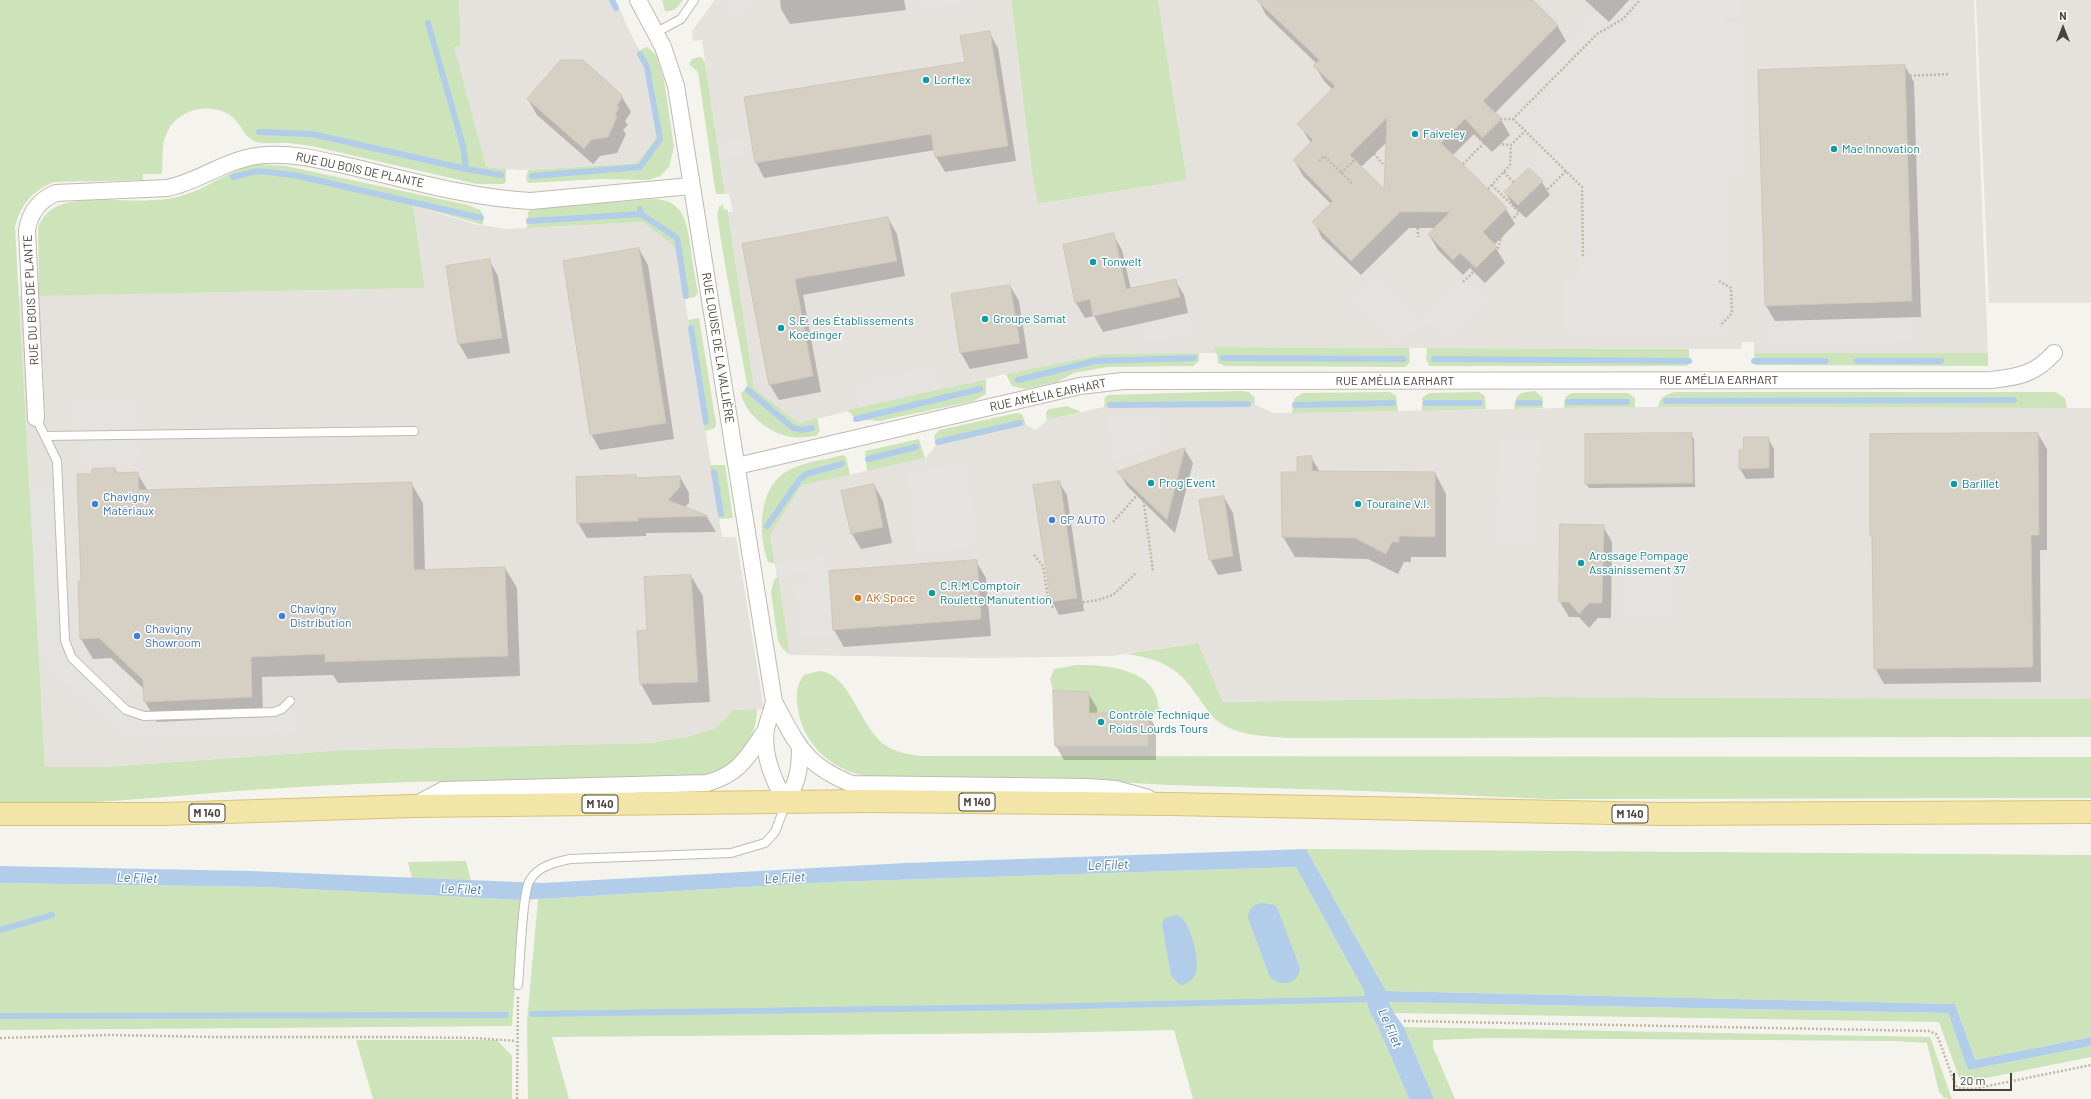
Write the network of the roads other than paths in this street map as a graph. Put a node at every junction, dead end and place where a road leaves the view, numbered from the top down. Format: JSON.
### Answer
{"nodes":[{"id":1,"x":638,"y":0,"type":"edge"},
{"id":2,"x":694,"y":0,"type":"edge"},
{"id":3,"x":655,"y":33,"type":"junction"},
{"id":4,"x":691,"y":186,"type":"junction"},
{"id":5,"x":2054,"y":353,"type":"dead end"},
{"id":6,"x":36,"y":418,"type":"joint"},
{"id":7,"x":414,"y":431,"type":"dead end"},
{"id":8,"x":45,"y":436,"type":"junction"},
{"id":9,"x":737,"y":466,"type":"junction"},
{"id":10,"x":290,"y":701,"type":"dead end"},
{"id":11,"x":774,"y":702,"type":"junction"},
{"id":12,"x":766,"y":730,"type":"junction"},
{"id":13,"x":800,"y":748,"type":"junction"},
{"id":14,"x":786,"y":803,"type":"junction"},
{"id":15,"x":1169,"y":804,"type":"junction"},
{"id":16,"x":413,"y":806,"type":"junction"},
{"id":17,"x":2091,"y":812,"type":"edge"},
{"id":18,"x":0,"y":814,"type":"edge"},
{"id":19,"x":518,"y":985,"type":"road end"}],
"edges":[{"from":1,"to":3,"type":"street","name":"RUE LOUISE DE LA VALLIÈRE"},
{"from":2,"to":3,"type":"lane"},
{"from":3,"to":4,"type":"street","name":"RUE LOUISE DE LA VALLIÈRE"},
{"from":4,"to":6,"type":"street","name":"RUE DU BOIS DE PLANTE"},
{"from":4,"to":9,"type":"street","name":"RUE LOUISE DE LA VALLIÈRE"},
{"from":5,"to":9,"type":"street","name":"RUE AMÉLIA EARHART"},
{"from":6,"to":8,"type":"lane"},
{"from":7,"to":8,"type":"lane"},
{"from":8,"to":10,"type":"lane"},
{"from":9,"to":11,"type":"street","name":"RUE LOUISE DE LA VALLIÈRE"},
{"from":11,"to":12,"type":"street","name":"RUE LOUISE DE LA VALLIÈRE"},
{"from":11,"to":13,"type":"street","name":"RUE LOUISE DE LA VALLIÈRE"},
{"from":12,"to":14,"type":"street","name":"RUE LOUISE DE LA VALLIÈRE"},
{"from":12,"to":16,"type":"street","name":"RUE LOUISE DE LA VALLIÈRE"},
{"from":13,"to":14,"type":"street","name":"RUE LOUISE DE LA VALLIÈRE"},
{"from":13,"to":15,"type":"street","name":"RUE LOUISE DE LA VALLIÈRE"},
{"from":14,"to":15,"type":"main road","number":"M 140"},
{"from":14,"to":16,"type":"main road","number":"M 140"},
{"from":14,"to":19,"type":"lane"},
{"from":15,"to":17,"type":"main road","number":"M 140"},
{"from":16,"to":18,"type":"main road","number":"M 140"}]}
